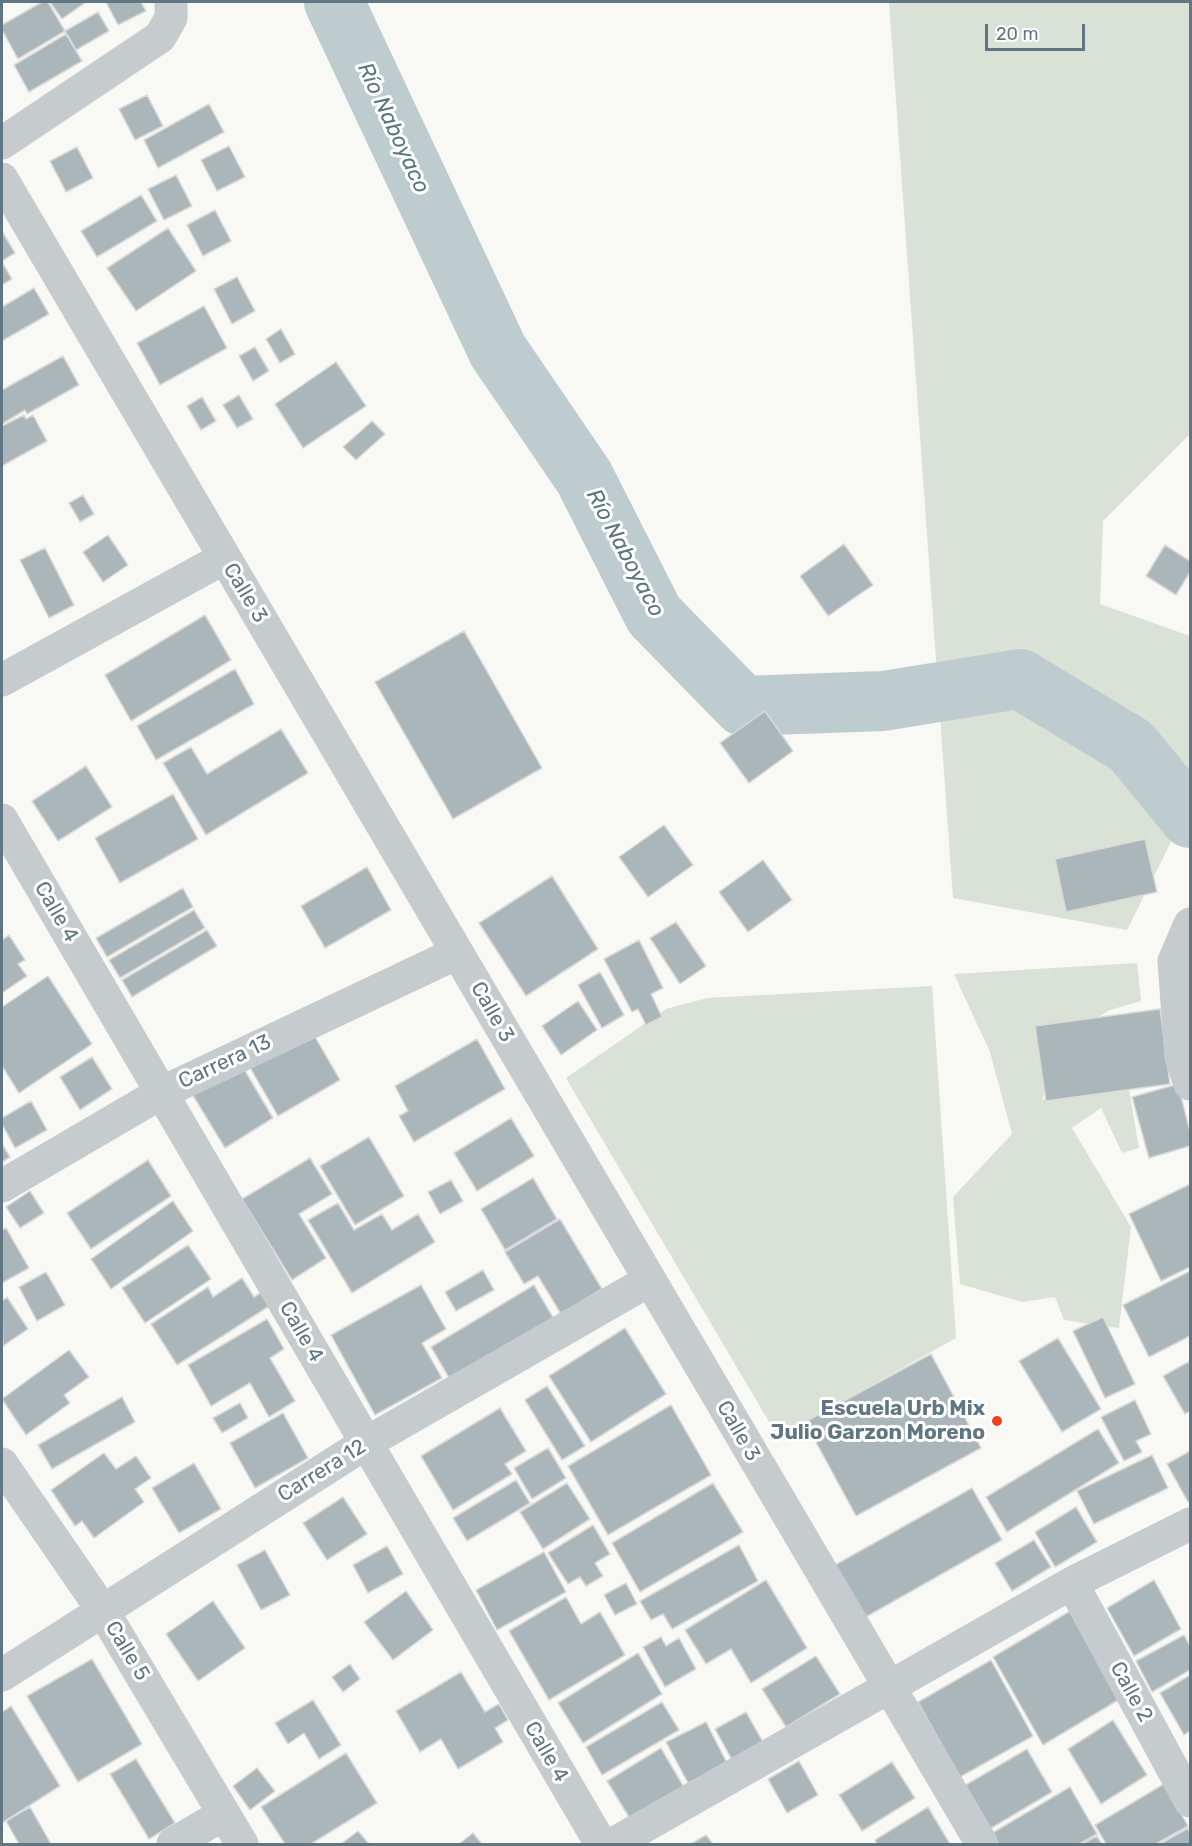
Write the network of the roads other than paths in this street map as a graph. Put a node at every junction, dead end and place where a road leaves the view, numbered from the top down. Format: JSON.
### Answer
{"nodes":[{"id":1,"x":171,"y":2,"type":"edge"},
{"id":2,"x":2,"y":143,"type":"edge"},
{"id":3,"x":2,"y":179,"type":"edge"},
{"id":4,"x":224,"y":558,"type":"junction"},
{"id":5,"x":2,"y":680,"type":"edge"},
{"id":6,"x":2,"y":820,"type":"edge"},
{"id":7,"x":1191,"y":924,"type":"edge"},
{"id":8,"x":457,"y":953,"type":"junction"},
{"id":9,"x":1191,"y":1084,"type":"edge"},
{"id":10,"x":161,"y":1093,"type":"junction"},
{"id":11,"x":2,"y":1186,"type":"edge"},
{"id":12,"x":650,"y":1280,"type":"junction"},
{"id":13,"x":366,"y":1443,"type":"junction"},
{"id":14,"x":2,"y":1464,"type":"edge"},
{"id":15,"x":1191,"y":1524,"type":"edge"},
{"id":16,"x":1072,"y":1583,"type":"junction"},
{"id":17,"x":103,"y":1611,"type":"junction"},
{"id":18,"x":2,"y":1675,"type":"edge"},
{"id":19,"x":889,"y":1687,"type":"junction"},
{"id":20,"x":1191,"y":1801,"type":"edge"},
{"id":21,"x":224,"y":1814,"type":"junction"},
{"id":22,"x":173,"y":1845,"type":"edge"},
{"id":23,"x":242,"y":1845,"type":"edge"},
{"id":24,"x":601,"y":1845,"type":"edge"},
{"id":25,"x":613,"y":1845,"type":"edge"},
{"id":26,"x":982,"y":1845,"type":"edge"}],
"edges":[{"from":1,"to":2,"type":"street"},
{"from":3,"to":4,"type":"street","name":"Calle 3"},
{"from":4,"to":5,"type":"street"},
{"from":4,"to":8,"type":"street","name":"Calle 3"},
{"from":6,"to":10,"type":"street","name":"Calle 4"},
{"from":7,"to":9,"type":"street"},
{"from":8,"to":10,"type":"street","name":"Carrera 13"},
{"from":8,"to":12,"type":"street","name":"Calle 3"},
{"from":10,"to":11,"type":"street","name":"Carrera 13"},
{"from":10,"to":13,"type":"street","name":"Calle 4"},
{"from":12,"to":13,"type":"street","name":"Carrera 12"},
{"from":12,"to":19,"type":"street","name":"Calle 3"},
{"from":13,"to":17,"type":"street","name":"Carrera 12"},
{"from":13,"to":24,"type":"street","name":"Calle 4"},
{"from":14,"to":17,"type":"street","name":"Calle 5"},
{"from":15,"to":16,"type":"street"},
{"from":16,"to":19,"type":"street"},
{"from":16,"to":20,"type":"street","name":"Calle 2"},
{"from":17,"to":18,"type":"street","name":"Carrera 12"},
{"from":17,"to":21,"type":"street","name":"Calle 5"},
{"from":19,"to":25,"type":"street"},
{"from":19,"to":26,"type":"street","name":"Calle 3"},
{"from":21,"to":22,"type":"street"},
{"from":21,"to":23,"type":"street","name":"Calle 5"}]}
